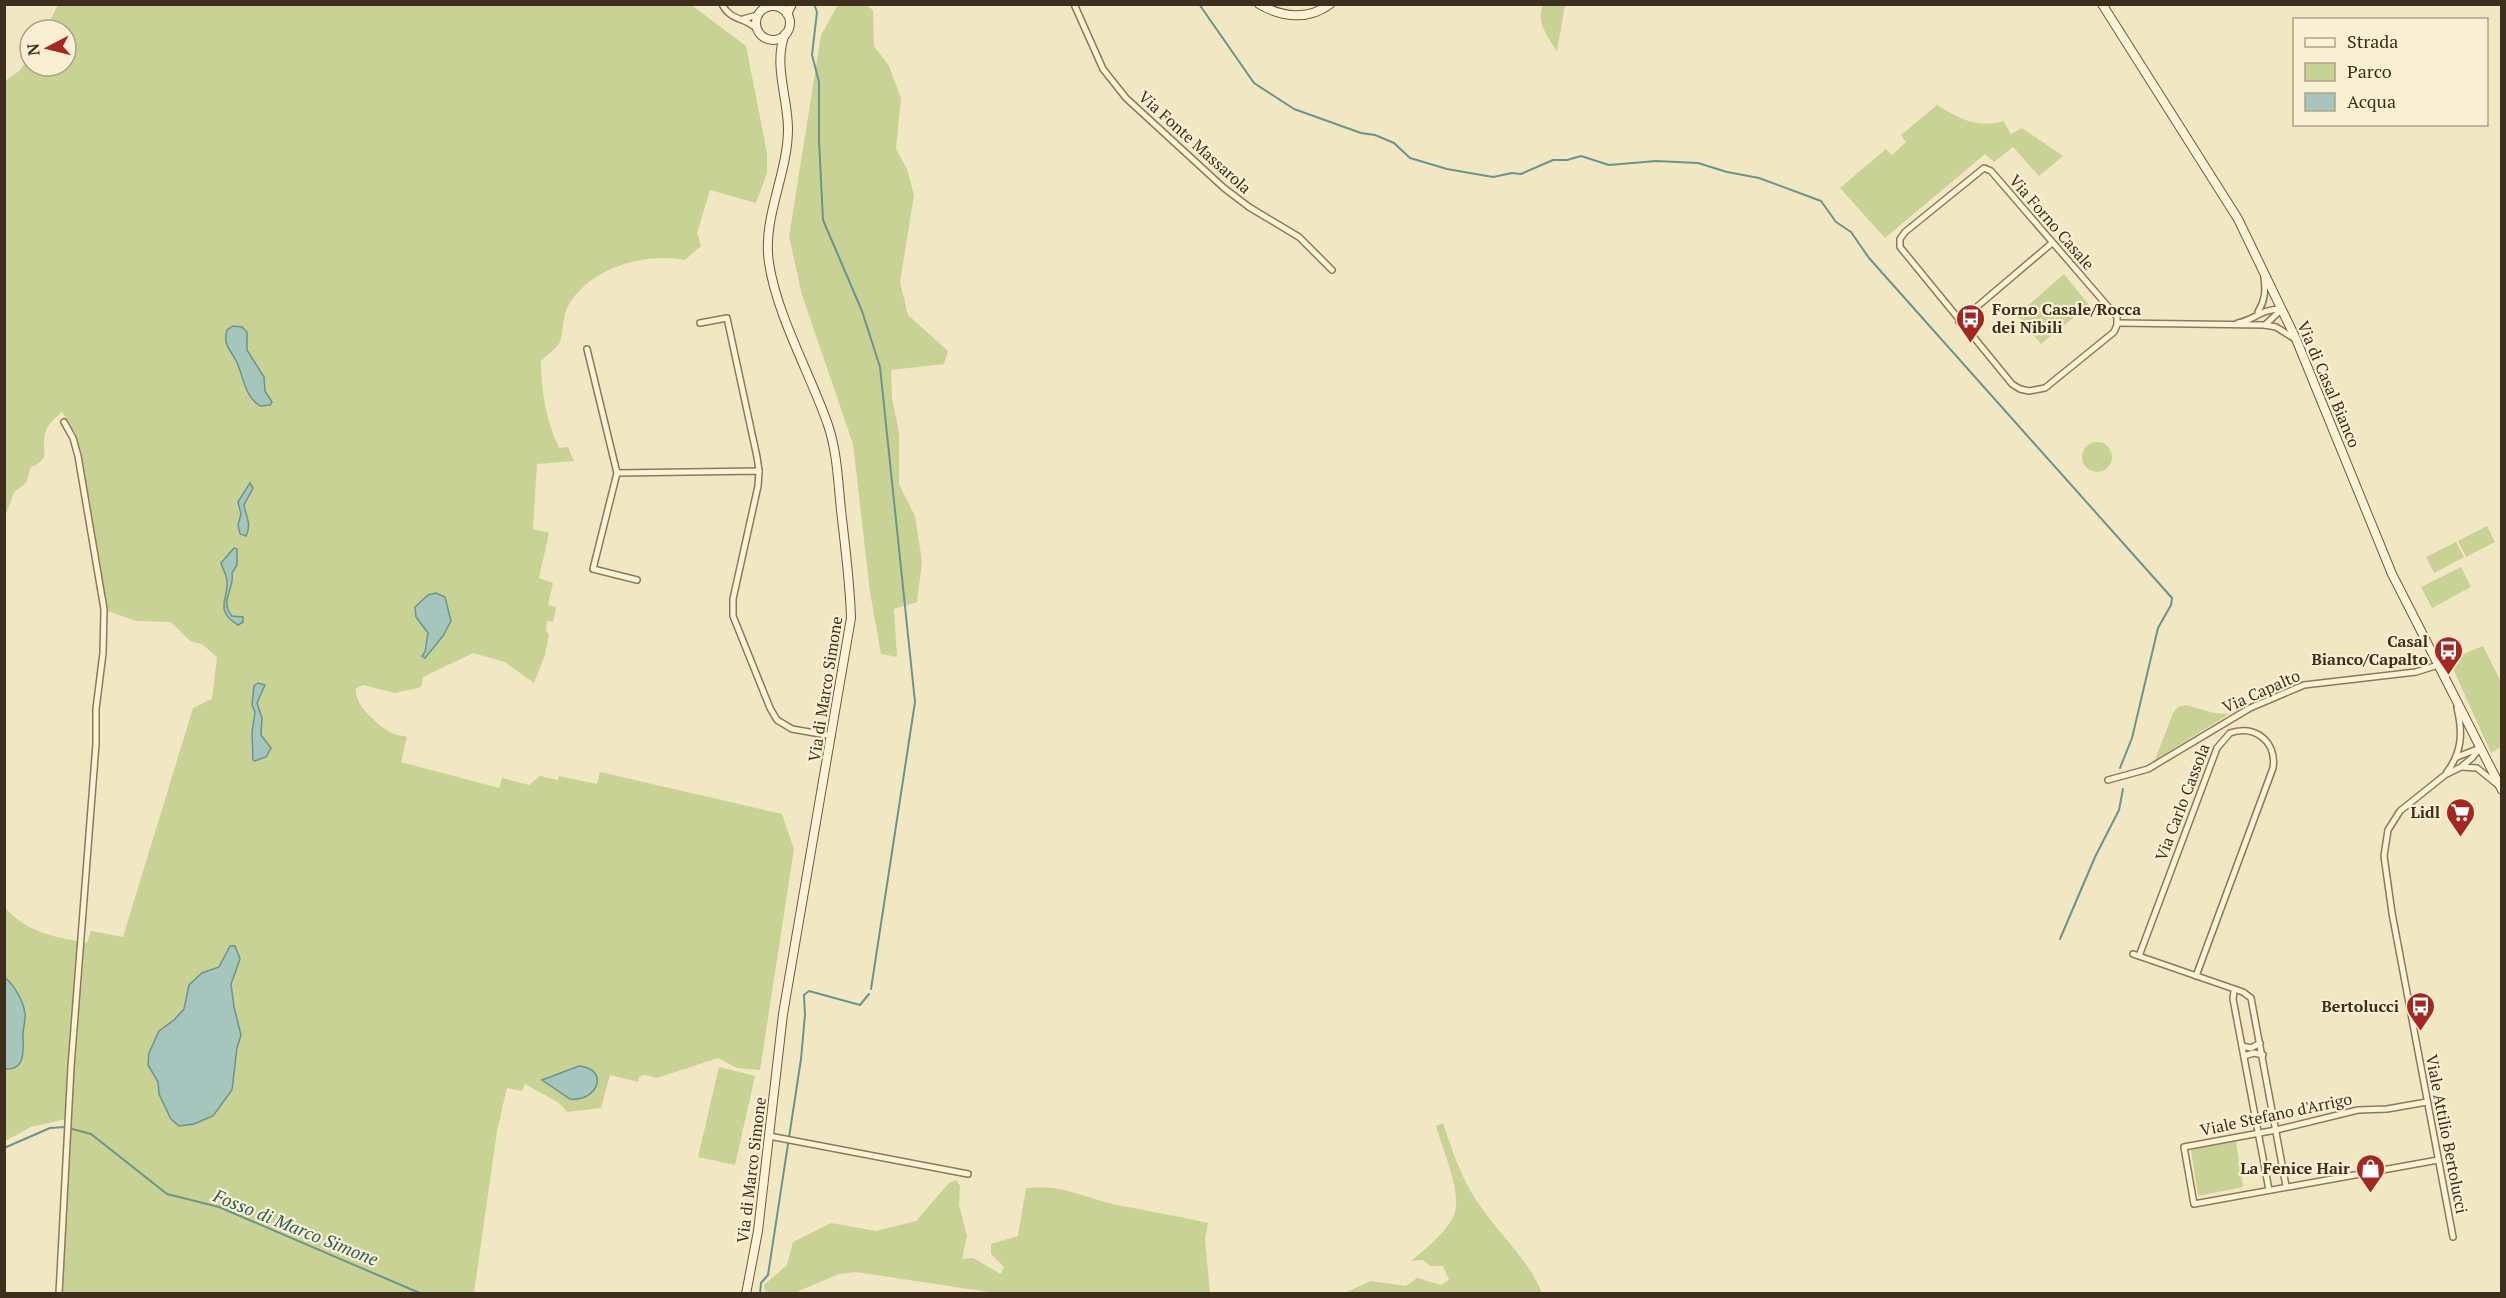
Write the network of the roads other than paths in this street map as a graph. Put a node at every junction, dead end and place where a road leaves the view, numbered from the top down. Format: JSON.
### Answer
{"nodes":[{"id":1,"x":722,"y":4,"type":"edge"},
{"id":2,"x":792,"y":4,"type":"edge"},
{"id":3,"x":1074,"y":4,"type":"edge"},
{"id":4,"x":1259,"y":4,"type":"edge"},
{"id":5,"x":1330,"y":4,"type":"edge"},
{"id":6,"x":2102,"y":4,"type":"edge"},
{"id":7,"x":776,"y":5,"type":"edge"},
{"id":8,"x":787,"y":14,"type":"junction"},
{"id":9,"x":758,"y":15,"type":"junction"},
{"id":10,"x":741,"y":20,"type":"junction"},
{"id":11,"x":757,"y":29,"type":"junction"},
{"id":12,"x":785,"y":34,"type":"junction"},
{"id":13,"x":764,"y":38,"type":"junction"},
{"id":14,"x":780,"y":62,"type":"junction"},
{"id":15,"x":2052,"y":243,"type":"junction"},
{"id":16,"x":2261,"y":265,"type":"junction"},
{"id":17,"x":1332,"y":270,"type":"dead end"},
{"id":18,"x":2282,"y":309,"type":"junction"},
{"id":19,"x":2258,"y":313,"type":"junction"},
{"id":20,"x":1959,"y":322,"type":"junction"},
{"id":21,"x":700,"y":323,"type":"dead end"},
{"id":22,"x":2117,"y":323,"type":"junction"},
{"id":23,"x":2230,"y":325,"type":"junction"},
{"id":24,"x":2265,"y":325,"type":"junction"},
{"id":25,"x":2296,"y":339,"type":"junction"},
{"id":26,"x":587,"y":349,"type":"dead end"},
{"id":27,"x":64,"y":422,"type":"dead end"},
{"id":28,"x":759,"y":471,"type":"junction"},
{"id":29,"x":616,"y":473,"type":"junction"},
{"id":30,"x":637,"y":580,"type":"dead end"},
{"id":31,"x":2438,"y":665,"type":"junction"},
{"id":32,"x":2453,"y":694,"type":"junction"},
{"id":33,"x":832,"y":736,"type":"junction"},
{"id":34,"x":2480,"y":748,"type":"junction"},
{"id":35,"x":2457,"y":757,"type":"junction"},
{"id":36,"x":2461,"y":767,"type":"junction"},
{"id":37,"x":2445,"y":775,"type":"junction"},
{"id":38,"x":2108,"y":780,"type":"dead end"},
{"id":39,"x":2500,"y":789,"type":"edge"},
{"id":40,"x":2196,"y":976,"type":"junction"},
{"id":41,"x":2234,"y":991,"type":"junction"},
{"id":42,"x":2260,"y":1043,"type":"junction"},
{"id":43,"x":2242,"y":1046,"type":"junction"},
{"id":44,"x":2262,"y":1055,"type":"junction"},
{"id":45,"x":2244,"y":1056,"type":"junction"},
{"id":46,"x":2427,"y":1102,"type":"junction"},
{"id":47,"x":2276,"y":1130,"type":"junction"},
{"id":48,"x":2258,"y":1133,"type":"junction"},
{"id":49,"x":769,"y":1136,"type":"junction"},
{"id":50,"x":2438,"y":1160,"type":"junction"},
{"id":51,"x":968,"y":1174,"type":"dead end"},
{"id":52,"x":2286,"y":1186,"type":"junction"},
{"id":53,"x":2269,"y":1190,"type":"junction"},
{"id":54,"x":2453,"y":1237,"type":"dead end"},
{"id":55,"x":59,"y":1293,"type":"edge"},
{"id":56,"x":746,"y":1293,"type":"edge"}],
"edges":[{"from":1,"to":10,"type":"street"},
{"from":2,"to":8,"type":"street"},
{"from":3,"to":17,"type":"street","name":"Via Fonte Massarola"},
{"from":4,"to":5,"type":"street"},
{"from":6,"to":16,"type":"street","name":"Via di Casal Bianco"},
{"from":7,"to":8,"type":"street"},
{"from":7,"to":9,"type":"street"},
{"from":8,"to":12,"type":"street"},
{"from":9,"to":10,"type":"street"},
{"from":9,"to":11,"type":"street"},
{"from":10,"to":11,"type":"street"},
{"from":11,"to":13,"type":"street"},
{"from":12,"to":13,"type":"street"},
{"from":12,"to":14,"type":"street","name":"Via di Marco Simone"},
{"from":13,"to":14,"type":"street","name":"Via di Marco Simone"},
{"from":14,"to":33,"type":"street","name":"Via di Marco Simone"},
{"from":15,"to":20,"type":"street"},
{"from":15,"to":20,"type":"street","name":"Via Forno Casale"},
{"from":15,"to":22,"type":"street","name":"Via Forno Casale"},
{"from":16,"to":18,"type":"street","name":"Via di Casal Bianco"},
{"from":16,"to":19,"type":"street"},
{"from":18,"to":19,"type":"street"},
{"from":18,"to":24,"type":"street"},
{"from":18,"to":25,"type":"street","name":"Via di Casal Bianco"},
{"from":19,"to":23,"type":"street"},
{"from":20,"to":22,"type":"street","name":"Via Forno Casale"},
{"from":21,"to":28,"type":"street"},
{"from":22,"to":23,"type":"street"},
{"from":23,"to":24,"type":"street"},
{"from":24,"to":25,"type":"street"},
{"from":25,"to":31,"type":"street","name":"Via di Casal Bianco"},
{"from":26,"to":29,"type":"street"},
{"from":27,"to":55,"type":"street"},
{"from":28,"to":29,"type":"street"},
{"from":28,"to":33,"type":"street"},
{"from":29,"to":30,"type":"street"},
{"from":31,"to":32,"type":"street","name":"Via di Casal Bianco"},
{"from":31,"to":38,"type":"street","name":"Via Capalto"},
{"from":32,"to":34,"type":"street","name":"Via di Casal Bianco"},
{"from":32,"to":35,"type":"street","name":"Viale Attilio Bertolucci"},
{"from":33,"to":49,"type":"street","name":"Via di Marco Simone"},
{"from":34,"to":35,"type":"street"},
{"from":34,"to":36,"type":"street","name":"Viale Attilio Bertolucci"},
{"from":34,"to":39,"type":"street","name":"Via di Casal Bianco"},
{"from":35,"to":37,"type":"street","name":"Viale Attilio Bertolucci"},
{"from":36,"to":37,"type":"street","name":"Viale Attilio Bertolucci"},
{"from":36,"to":39,"type":"street"},
{"from":37,"to":46,"type":"street","name":"Viale Attilio Bertolucci"},
{"from":40,"to":40,"type":"street","name":"Via Carlo Cassola"},
{"from":40,"to":41,"type":"street"},
{"from":41,"to":42,"type":"street"},
{"from":41,"to":43,"type":"street"},
{"from":42,"to":43,"type":"street"},
{"from":42,"to":44,"type":"street"},
{"from":43,"to":45,"type":"street"},
{"from":44,"to":45,"type":"street"},
{"from":44,"to":47,"type":"street"},
{"from":45,"to":48,"type":"street"},
{"from":46,"to":47,"type":"street","name":"Viale Stefano d'Arrigo"},
{"from":46,"to":50,"type":"street","name":"Viale Attilio Bertolucci"},
{"from":47,"to":48,"type":"street","name":"Viale Stefano d'Arrigo"},
{"from":47,"to":52,"type":"street"},
{"from":48,"to":53,"type":"street"},
{"from":48,"to":53,"type":"street","name":"Viale Stefano d'Arrigo"},
{"from":49,"to":51,"type":"street"},
{"from":49,"to":56,"type":"street","name":"Via di Marco Simone"},
{"from":50,"to":52,"type":"street","name":"Viale Stefano d'Arrigo"},
{"from":50,"to":54,"type":"street","name":"Viale Attilio Bertolucci"},
{"from":52,"to":53,"type":"street","name":"Viale Stefano d'Arrigo"}]}
